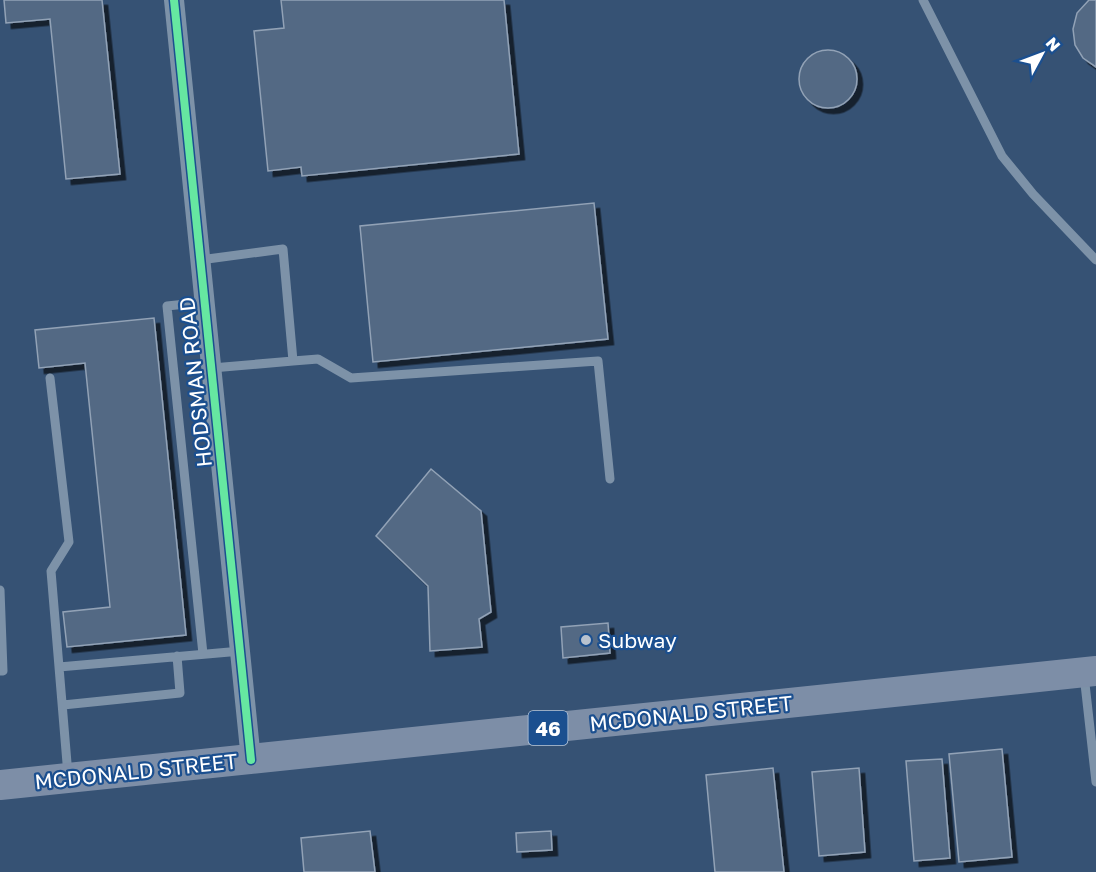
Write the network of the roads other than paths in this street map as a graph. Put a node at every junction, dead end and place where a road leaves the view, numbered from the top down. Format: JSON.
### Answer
{"nodes":[{"id":1,"x":174,"y":0,"type":"edge"},
{"id":2,"x":923,"y":0,"type":"edge"},
{"id":3,"x":201,"y":260,"type":"junction"},
{"id":4,"x":1096,"y":260,"type":"edge"},
{"id":5,"x":205,"y":302,"type":"junction"},
{"id":6,"x":294,"y":361,"type":"junction"},
{"id":7,"x":212,"y":368,"type":"junction"},
{"id":8,"x":50,"y":378,"type":"dead end"},
{"id":9,"x":610,"y":479,"type":"dead end"},
{"id":10,"x":0,"y":590,"type":"edge"},
{"id":11,"x":241,"y":651,"type":"junction"},
{"id":12,"x":203,"y":654,"type":"junction"},
{"id":13,"x":177,"y":656,"type":"junction"},
{"id":14,"x":60,"y":667,"type":"junction"},
{"id":15,"x":0,"y":672,"type":"edge"},
{"id":16,"x":1090,"y":672,"type":"edge"},
{"id":17,"x":63,"y":705,"type":"junction"},
{"id":18,"x":1094,"y":736,"type":"edge"},
{"id":19,"x":251,"y":759,"type":"junction"},
{"id":20,"x":69,"y":777,"type":"junction"},
{"id":21,"x":1096,"y":782,"type":"edge"},
{"id":22,"x":0,"y":785,"type":"edge"}],
"edges":[{"from":1,"to":3,"type":"street","name":"HODSMAN ROAD"},
{"from":2,"to":4,"type":"lane"},
{"from":3,"to":5,"type":"street","name":"HODSMAN ROAD"},
{"from":3,"to":6,"type":"lane"},
{"from":5,"to":7,"type":"street","name":"HODSMAN ROAD"},
{"from":5,"to":12,"type":"lane"},
{"from":6,"to":7,"type":"lane"},
{"from":6,"to":9,"type":"lane"},
{"from":7,"to":11,"type":"street","name":"HODSMAN ROAD"},
{"from":8,"to":14,"type":"lane"},
{"from":10,"to":15,"type":"lane"},
{"from":11,"to":12,"type":"lane"},
{"from":11,"to":19,"type":"street","name":"HODSMAN ROAD"},
{"from":12,"to":13,"type":"lane"},
{"from":13,"to":14,"type":"lane"},
{"from":13,"to":17,"type":"lane"},
{"from":14,"to":17,"type":"lane"},
{"from":16,"to":18,"type":"lane"},
{"from":16,"to":19,"type":"main road","name":"MCDONALD STREET","number":"46"},
{"from":17,"to":20,"type":"lane"},
{"from":18,"to":21,"type":"lane"},
{"from":19,"to":20,"type":"main road","name":"MCDONALD STREET","number":"46"},
{"from":20,"to":22,"type":"main road","name":"MCDONALD STREET","number":"46"}]}
